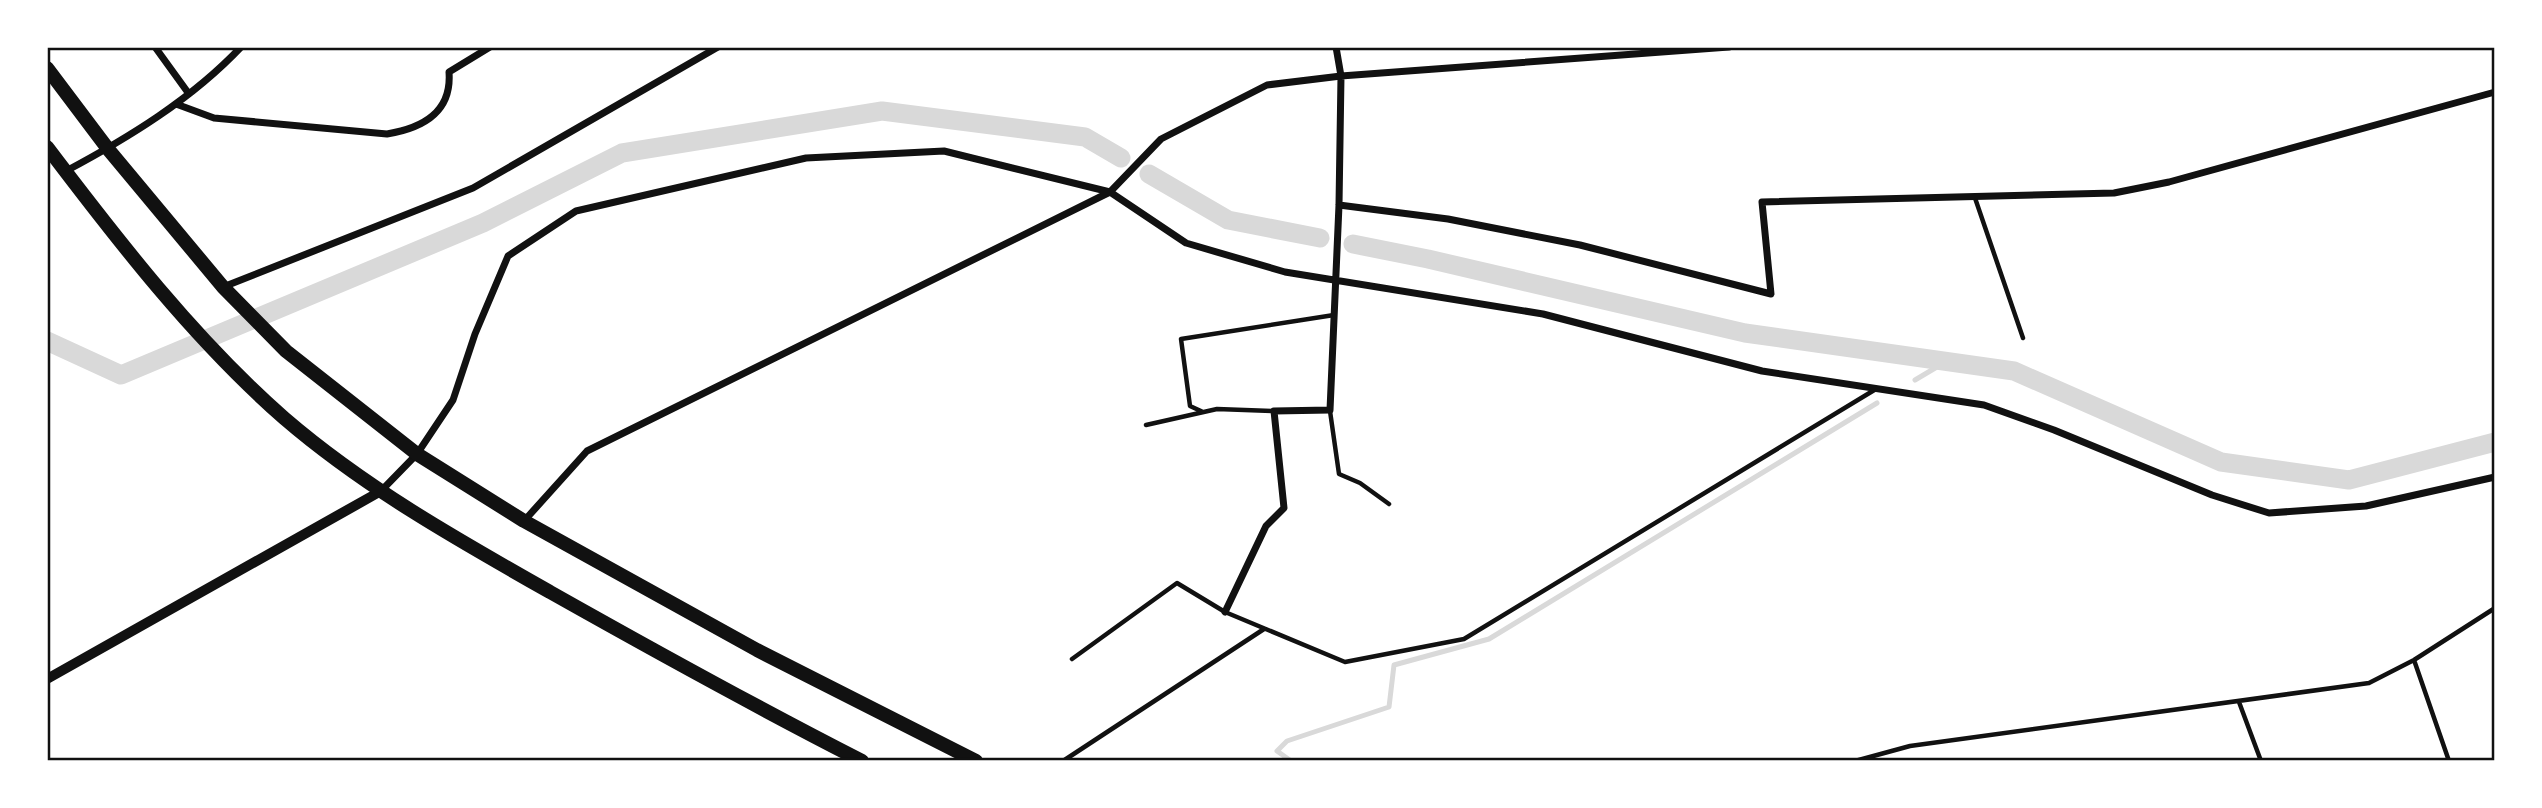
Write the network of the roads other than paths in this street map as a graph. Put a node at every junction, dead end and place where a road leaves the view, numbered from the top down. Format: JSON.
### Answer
{"nodes":[{"id":1,"x":155,"y":47,"type":"edge"},
{"id":2,"x":241,"y":47,"type":"edge"},
{"id":3,"x":490,"y":47,"type":"edge"},
{"id":4,"x":718,"y":47,"type":"edge"},
{"id":5,"x":1336,"y":47,"type":"edge"},
{"id":6,"x":1729,"y":47,"type":"edge"},
{"id":7,"x":47,"y":68,"type":"edge"},
{"id":8,"x":1340,"y":76,"type":"junction"},
{"id":9,"x":2495,"y":92,"type":"edge"},
{"id":10,"x":188,"y":94,"type":"junction"},
{"id":11,"x":176,"y":104,"type":"junction"},
{"id":12,"x":47,"y":147,"type":"edge"},
{"id":13,"x":108,"y":149,"type":"junction"},
{"id":14,"x":65,"y":171,"type":"junction"},
{"id":15,"x":1110,"y":192,"type":"junction"},
{"id":16,"x":1975,"y":198,"type":"junction"},
{"id":17,"x":1339,"y":205,"type":"junction"},
{"id":18,"x":1334,"y":279,"type":"junction"},
{"id":19,"x":223,"y":286,"type":"junction"},
{"id":20,"x":1334,"y":315,"type":"junction"},
{"id":21,"x":2023,"y":338,"type":"dead end"},
{"id":22,"x":1877,"y":389,"type":"junction"},
{"id":23,"x":1330,"y":410,"type":"junction"},
{"id":24,"x":1274,"y":411,"type":"junction"},
{"id":25,"x":1203,"y":412,"type":"junction"},
{"id":26,"x":1146,"y":425,"type":"dead end"},
{"id":27,"x":416,"y":454,"type":"junction"},
{"id":28,"x":2495,"y":477,"type":"edge"},
{"id":29,"x":381,"y":491,"type":"junction"},
{"id":30,"x":1389,"y":504,"type":"dead end"},
{"id":31,"x":524,"y":520,"type":"junction"},
{"id":32,"x":2495,"y":608,"type":"edge"},
{"id":33,"x":1225,"y":612,"type":"junction"},
{"id":34,"x":1265,"y":629,"type":"junction"},
{"id":35,"x":1072,"y":659,"type":"dead end"},
{"id":36,"x":2414,"y":660,"type":"junction"},
{"id":37,"x":47,"y":679,"type":"edge"},
{"id":38,"x":2239,"y":702,"type":"junction"},
{"id":39,"x":862,"y":761,"type":"edge"},
{"id":40,"x":976,"y":761,"type":"edge"},
{"id":41,"x":1063,"y":761,"type":"edge"},
{"id":42,"x":1855,"y":761,"type":"edge"},
{"id":43,"x":2260,"y":761,"type":"edge"},
{"id":44,"x":2449,"y":761,"type":"edge"}],
"edges":[{"from":1,"to":10,"type":"street"},
{"from":2,"to":10,"type":"street"},
{"from":3,"to":11,"type":"street"},
{"from":4,"to":19,"type":"street"},
{"from":5,"to":8,"type":"street"},
{"from":6,"to":8,"type":"street"},
{"from":7,"to":13,"type":"main road"},
{"from":8,"to":15,"type":"street"},
{"from":8,"to":17,"type":"street"},
{"from":9,"to":16,"type":"street"},
{"from":10,"to":11,"type":"street"},
{"from":11,"to":13,"type":"street"},
{"from":12,"to":14,"type":"main road"},
{"from":13,"to":14,"type":"street"},
{"from":13,"to":19,"type":"main road"},
{"from":14,"to":29,"type":"main road"},
{"from":15,"to":18,"type":"street"},
{"from":15,"to":27,"type":"street"},
{"from":15,"to":31,"type":"street"},
{"from":16,"to":17,"type":"street"},
{"from":16,"to":21,"type":"lane"},
{"from":17,"to":18,"type":"street"},
{"from":18,"to":20,"type":"street"},
{"from":18,"to":22,"type":"street"},
{"from":19,"to":27,"type":"main road"},
{"from":20,"to":23,"type":"street"},
{"from":20,"to":25,"type":"lane"},
{"from":22,"to":28,"type":"street"},
{"from":22,"to":34,"type":"lane"},
{"from":23,"to":24,"type":"street"},
{"from":23,"to":30,"type":"lane"},
{"from":24,"to":25,"type":"lane"},
{"from":24,"to":33,"type":"street"},
{"from":25,"to":26,"type":"lane"},
{"from":27,"to":29,"type":"street"},
{"from":27,"to":31,"type":"main road"},
{"from":29,"to":37,"type":"street"},
{"from":29,"to":39,"type":"main road"},
{"from":31,"to":40,"type":"main road"},
{"from":32,"to":36,"type":"lane"},
{"from":33,"to":34,"type":"lane"},
{"from":33,"to":35,"type":"lane"},
{"from":34,"to":41,"type":"lane"},
{"from":36,"to":38,"type":"lane"},
{"from":36,"to":44,"type":"lane"},
{"from":38,"to":42,"type":"lane"},
{"from":38,"to":43,"type":"lane"}]}
